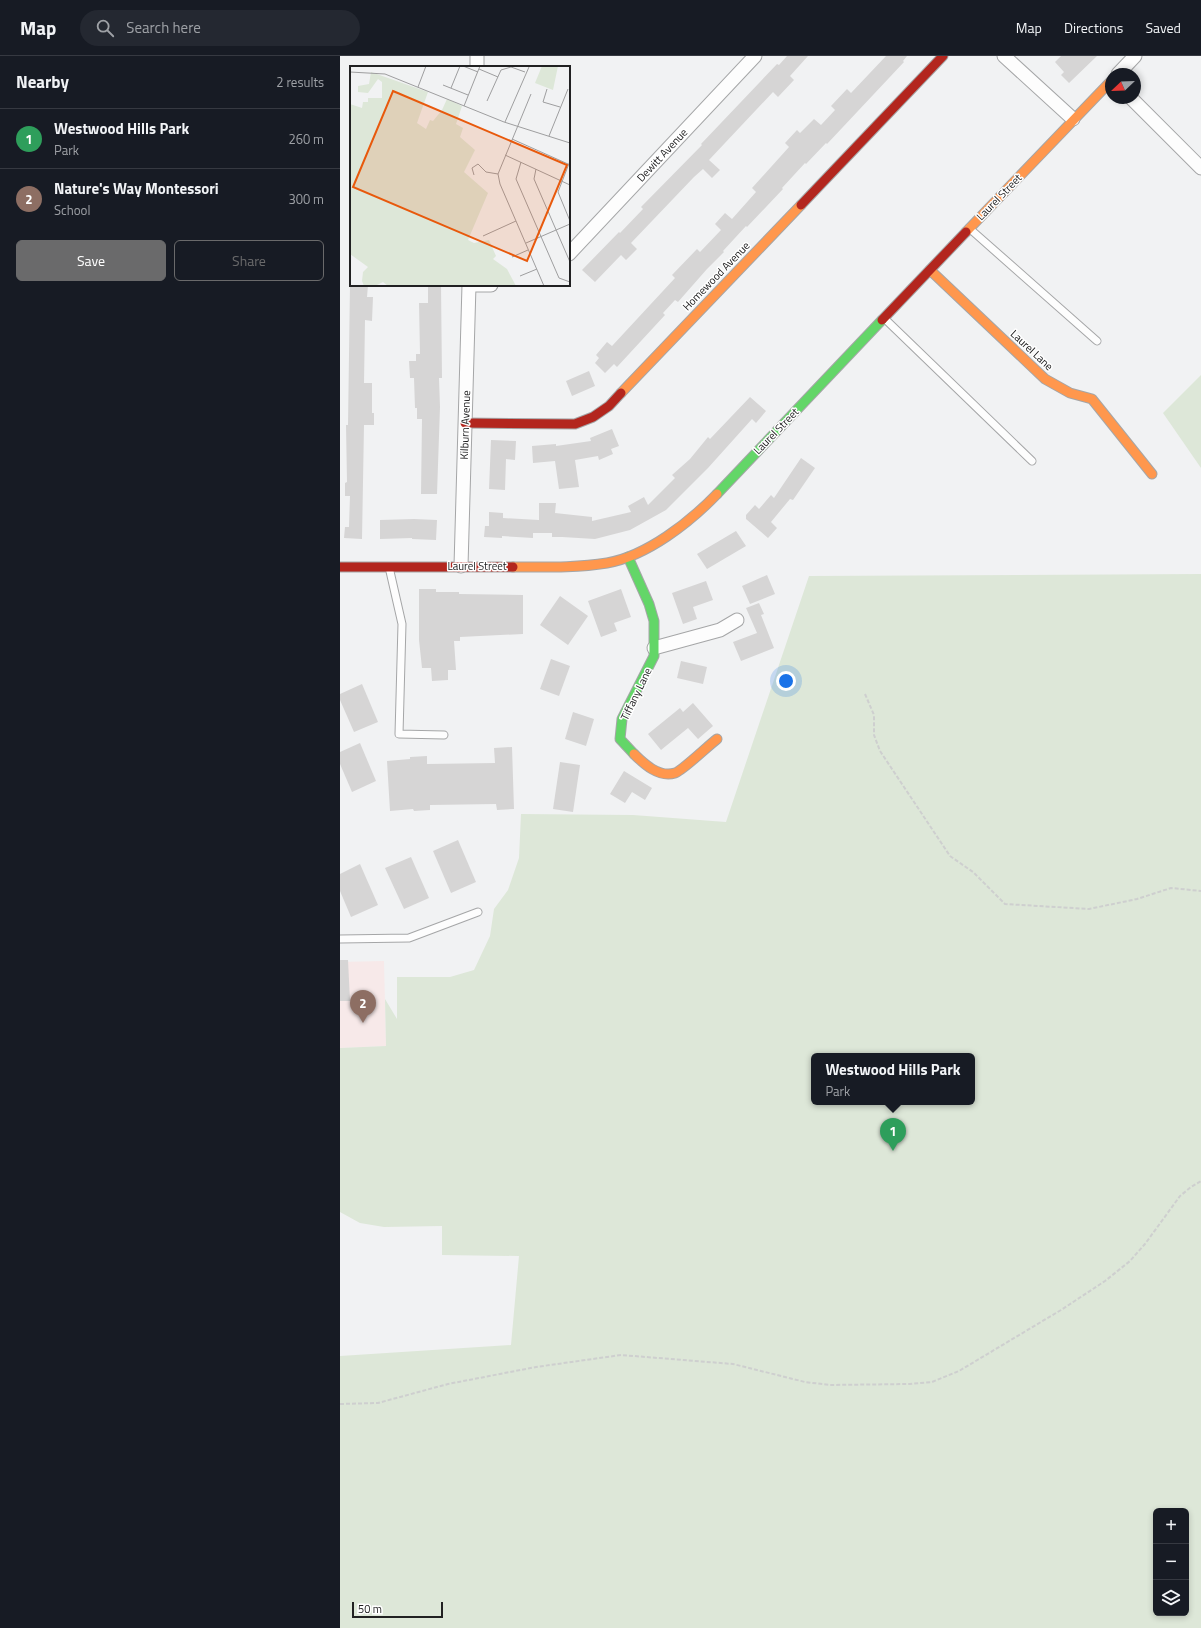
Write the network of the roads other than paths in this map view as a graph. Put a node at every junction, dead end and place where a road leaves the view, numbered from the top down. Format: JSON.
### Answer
{"nodes":[{"id":1,"x":755,"y":56,"type":"edge"},
{"id":2,"x":943,"y":56,"type":"edge"},
{"id":3,"x":1004,"y":56,"type":"edge"},
{"id":4,"x":1135,"y":56,"type":"edge"},
{"id":5,"x":1124,"y":68,"type":"edge"},
{"id":6,"x":1105,"y":87,"type":"edge"},
{"id":7,"x":1137,"y":104,"type":"edge"},
{"id":8,"x":1073,"y":119,"type":"junction"},
{"id":9,"x":1201,"y":168,"type":"edge"},
{"id":10,"x":969,"y":228,"type":"junction"},
{"id":11,"x":570,"y":253,"type":"edge"},
{"id":12,"x":930,"y":270,"type":"junction"},
{"id":13,"x":469,"y":286,"type":"edge"},
{"id":14,"x":884,"y":318,"type":"junction"},
{"id":15,"x":1097,"y":341,"type":"dead end"},
{"id":16,"x":465,"y":423,"type":"junction"},
{"id":17,"x":1032,"y":461,"type":"dead end"},
{"id":18,"x":1152,"y":474,"type":"dead end"},
{"id":19,"x":628,"y":558,"type":"junction"},
{"id":20,"x":340,"y":566,"type":"edge"},
{"id":21,"x":389,"y":566,"type":"junction"},
{"id":22,"x":461,"y":566,"type":"junction"},
{"id":23,"x":737,"y":620,"type":"dead end"},
{"id":24,"x":654,"y":648,"type":"junction"},
{"id":25,"x":444,"y":735,"type":"dead end"},
{"id":26,"x":717,"y":739,"type":"dead end"},
{"id":27,"x":478,"y":912,"type":"dead end"},
{"id":28,"x":340,"y":939,"type":"edge"}],
"edges":[{"from":1,"to":11,"type":"street","name":"Dewitt Avenue"},
{"from":2,"to":16,"type":"street","name":"Homewood Avenue"},
{"from":3,"to":8,"type":"street"},
{"from":4,"to":5,"type":"street"},
{"from":6,"to":8,"type":"street","name":"Laurel Street"},
{"from":7,"to":9,"type":"street"},
{"from":8,"to":10,"type":"street","name":"Laurel Street"},
{"from":10,"to":12,"type":"street","name":"Laurel Street"},
{"from":10,"to":15,"type":"lane"},
{"from":12,"to":14,"type":"street","name":"Laurel Street"},
{"from":12,"to":18,"type":"street","name":"Laurel Lane"},
{"from":13,"to":16,"type":"street","name":"Kilburn Avenue"},
{"from":14,"to":17,"type":"lane"},
{"from":14,"to":19,"type":"street","name":"Laurel Street"},
{"from":16,"to":22,"type":"street","name":"Kilburn Avenue"},
{"from":19,"to":22,"type":"street","name":"Laurel Street"},
{"from":19,"to":24,"type":"street","name":"Tiffany Lane"},
{"from":20,"to":21,"type":"street","name":"Laurel Street"},
{"from":21,"to":22,"type":"street","name":"Laurel Street"},
{"from":21,"to":25,"type":"lane"},
{"from":23,"to":24,"type":"street"},
{"from":24,"to":26,"type":"street","name":"Tiffany Lane"},
{"from":27,"to":28,"type":"lane"}]}
